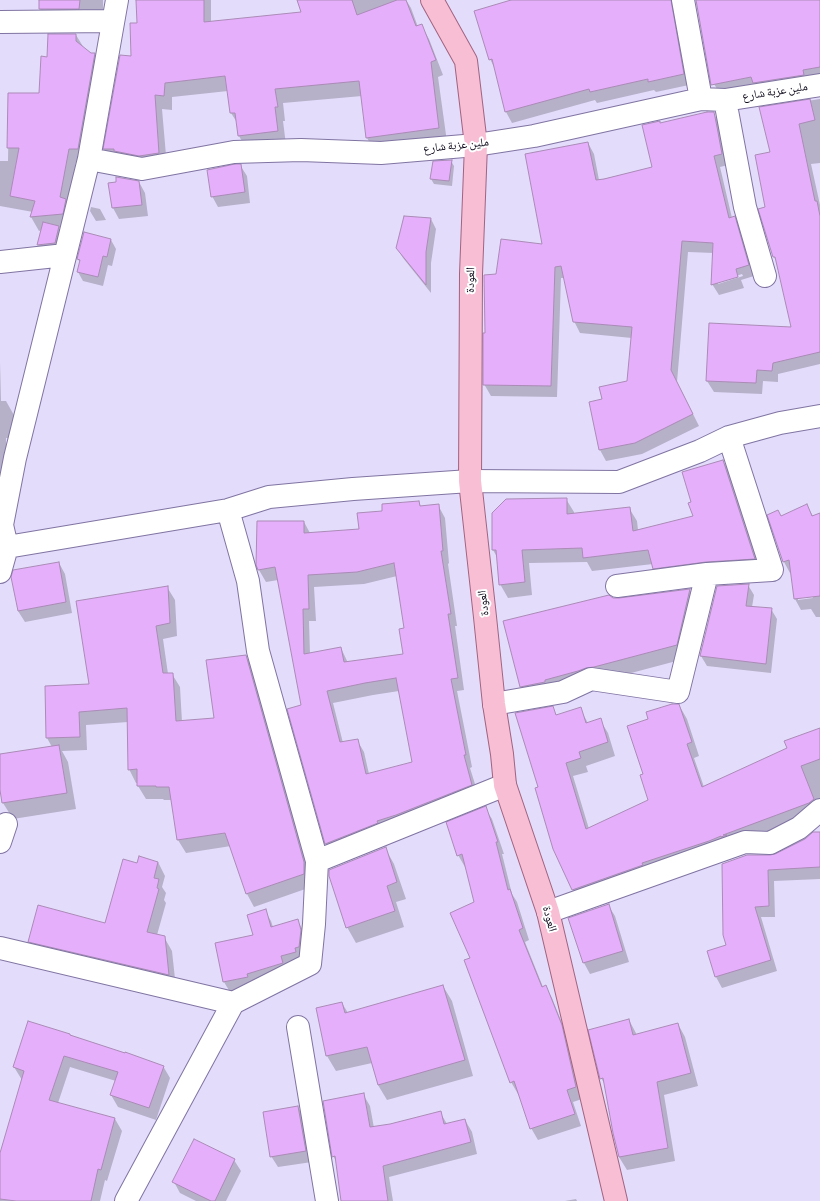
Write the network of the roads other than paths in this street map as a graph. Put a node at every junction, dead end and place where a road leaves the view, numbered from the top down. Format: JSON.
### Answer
{"nodes":[{"id":1,"x":117,"y":0,"type":"edge"},
{"id":2,"x":432,"y":0,"type":"edge"},
{"id":3,"x":683,"y":0,"type":"edge"},
{"id":4,"x":113,"y":21,"type":"junction"},
{"id":5,"x":0,"y":22,"type":"edge"},
{"id":6,"x":820,"y":85,"type":"edge"},
{"id":7,"x":701,"y":99,"type":"junction"},
{"id":8,"x":725,"y":100,"type":"junction"},
{"id":9,"x":476,"y":146,"type":"junction"},
{"id":10,"x":89,"y":159,"type":"junction"},
{"id":11,"x":66,"y":255,"type":"junction"},
{"id":12,"x":0,"y":262,"type":"edge"},
{"id":13,"x":765,"y":276,"type":"dead end"},
{"id":14,"x":820,"y":416,"type":"edge"},
{"id":15,"x":729,"y":437,"type":"junction"},
{"id":16,"x":470,"y":481,"type":"junction"},
{"id":17,"x":228,"y":510,"type":"junction"},
{"id":18,"x":7,"y":547,"type":"junction"},
{"id":19,"x":0,"y":572,"type":"edge"},
{"id":20,"x":707,"y":574,"type":"junction"},
{"id":21,"x":617,"y":586,"type":"dead end"},
{"id":22,"x":494,"y":704,"type":"junction"},
{"id":23,"x":505,"y":785,"type":"junction"},
{"id":24,"x":820,"y":810,"type":"edge"},
{"id":25,"x":317,"y":861,"type":"junction"},
{"id":26,"x":548,"y":912,"type":"junction"},
{"id":27,"x":0,"y":948,"type":"edge"},
{"id":28,"x":233,"y":1003,"type":"junction"},
{"id":29,"x":298,"y":1027,"type":"dead end"},
{"id":30,"x":126,"y":1201,"type":"edge"},
{"id":31,"x":327,"y":1201,"type":"edge"},
{"id":32,"x":616,"y":1201,"type":"edge"}],
"edges":[{"from":1,"to":4,"type":"street"},
{"from":2,"to":9,"type":"main road","name":"العودة"},
{"from":3,"to":7,"type":"street"},
{"from":4,"to":5,"type":"street"},
{"from":4,"to":10,"type":"street"},
{"from":6,"to":8,"type":"street","name":"ملين عزبة شارع"},
{"from":7,"to":8,"type":"street","name":"ملين عزبة شارع"},
{"from":7,"to":9,"type":"street","name":"ملين عزبة شارع"},
{"from":8,"to":13,"type":"street"},
{"from":9,"to":10,"type":"street","name":"ملين عزبة شارع"},
{"from":9,"to":16,"type":"main road","name":"العودة"},
{"from":10,"to":11,"type":"street"},
{"from":11,"to":12,"type":"street"},
{"from":11,"to":18,"type":"street"},
{"from":14,"to":15,"type":"street"},
{"from":15,"to":16,"type":"street"},
{"from":15,"to":20,"type":"street"},
{"from":16,"to":17,"type":"street"},
{"from":16,"to":22,"type":"main road","name":"العودة"},
{"from":17,"to":18,"type":"street"},
{"from":17,"to":25,"type":"street"},
{"from":18,"to":19,"type":"street"},
{"from":20,"to":21,"type":"street"},
{"from":20,"to":22,"type":"street"},
{"from":22,"to":23,"type":"main road","name":"العودة"},
{"from":23,"to":25,"type":"street"},
{"from":23,"to":26,"type":"main road","name":"العودة"},
{"from":24,"to":26,"type":"street"},
{"from":25,"to":28,"type":"street"},
{"from":26,"to":32,"type":"main road","name":"العودة"},
{"from":27,"to":28,"type":"street"},
{"from":28,"to":30,"type":"street"},
{"from":29,"to":31,"type":"street"}]}
